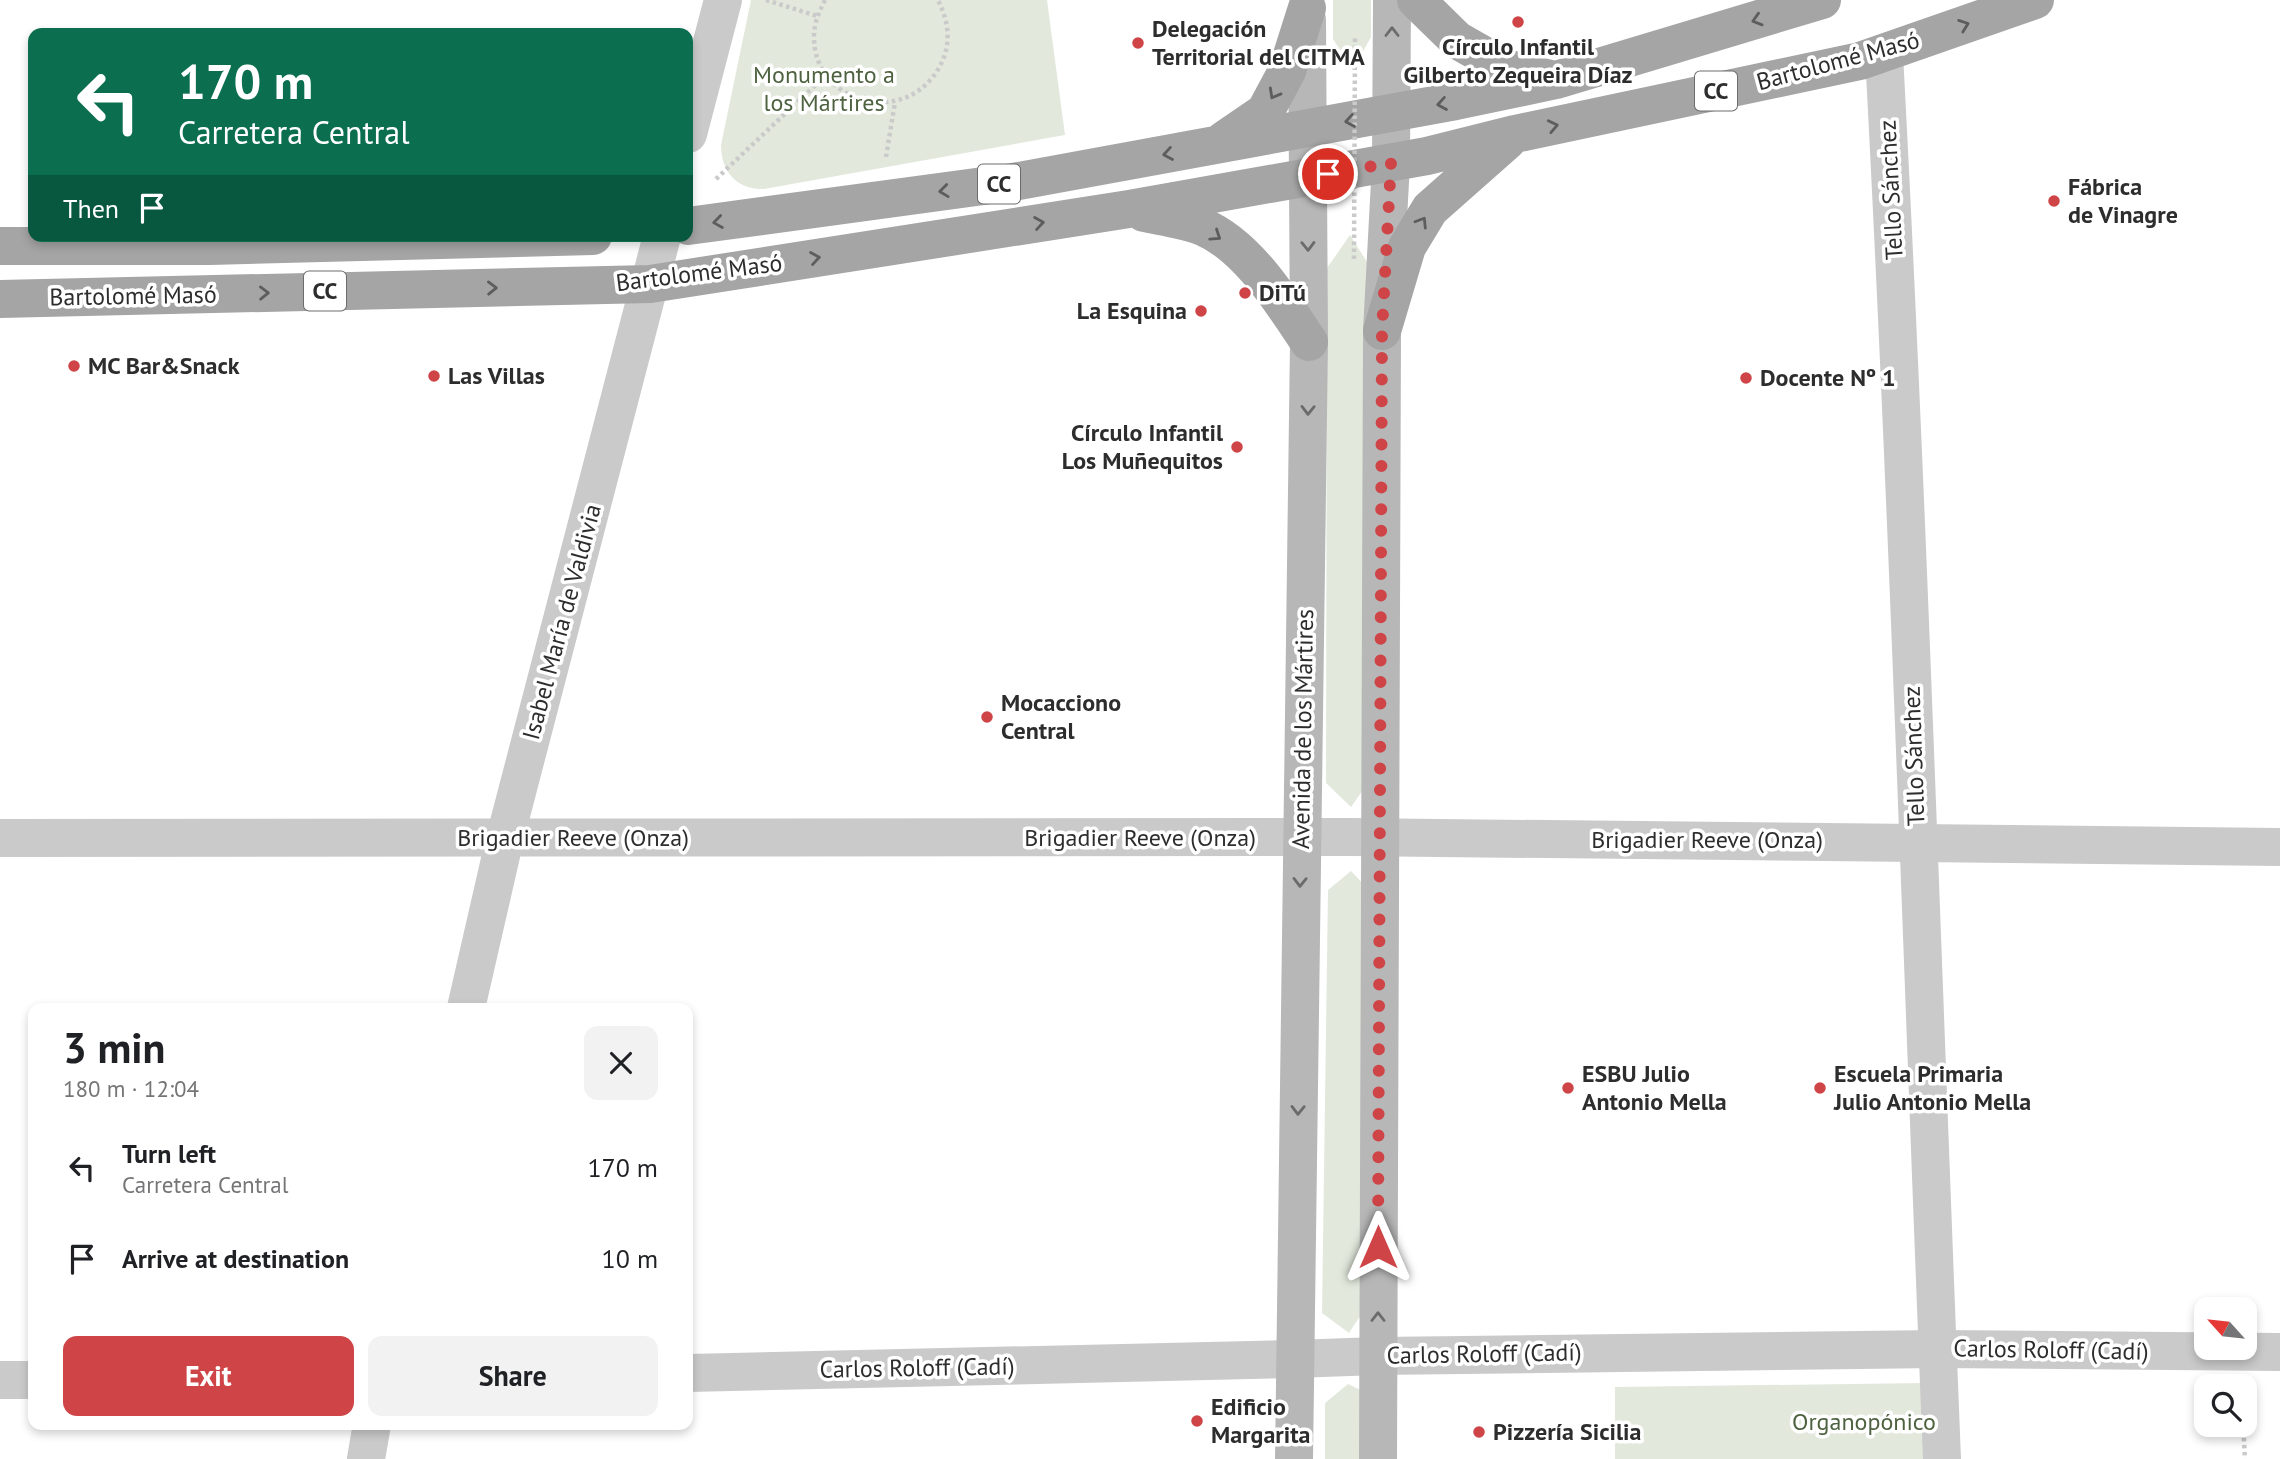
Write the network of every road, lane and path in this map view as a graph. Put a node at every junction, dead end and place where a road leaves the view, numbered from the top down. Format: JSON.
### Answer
{"nodes":[{"id":1,"x":723,"y":0,"type":"edge"},
{"id":2,"x":766,"y":0,"type":"edge"},
{"id":3,"x":825,"y":0,"type":"edge"},
{"id":4,"x":938,"y":0,"type":"edge"},
{"id":5,"x":1392,"y":0,"type":"edge"},
{"id":6,"x":1416,"y":0,"type":"edge"},
{"id":7,"x":1822,"y":0,"type":"edge"},
{"id":8,"x":2035,"y":0,"type":"edge"},
{"id":9,"x":1307,"y":4,"type":"edge"},
{"id":10,"x":817,"y":16,"type":"junction"},
{"id":11,"x":1355,"y":38,"type":"dead end"},
{"id":12,"x":1884,"y":54,"type":"junction"},
{"id":13,"x":826,"y":75,"type":"junction"},
{"id":14,"x":1556,"y":80,"type":"junction"},
{"id":15,"x":895,"y":102,"type":"junction"},
{"id":16,"x":1392,"y":113,"type":"junction"},
{"id":17,"x":693,"y":115,"type":"edge"},
{"id":18,"x":1307,"y":128,"type":"junction"},
{"id":19,"x":1515,"y":134,"type":"junction"},
{"id":20,"x":1216,"y":145,"type":"junction"},
{"id":21,"x":1391,"y":163,"type":"junction"},
{"id":22,"x":1307,"y":177,"type":"junction"},
{"id":23,"x":708,"y":188,"type":"dead end"},
{"id":24,"x":878,"y":199,"type":"junction"},
{"id":25,"x":1129,"y":209,"type":"junction"},
{"id":26,"x":693,"y":225,"type":"edge"},
{"id":27,"x":363,"y":242,"type":"edge"},
{"id":28,"x":660,"y":242,"type":"edge"},
{"id":29,"x":0,"y":246,"type":"edge"},
{"id":30,"x":1354,"y":258,"type":"dead end"},
{"id":31,"x":650,"y":284,"type":"junction"},
{"id":32,"x":0,"y":299,"type":"edge"},
{"id":33,"x":1382,"y":331,"type":"junction"},
{"id":34,"x":1309,"y":342,"type":"junction"},
{"id":35,"x":0,"y":838,"type":"edge"},
{"id":36,"x":505,"y":838,"type":"junction"},
{"id":37,"x":1301,"y":838,"type":"junction"},
{"id":38,"x":1380,"y":838,"type":"junction"},
{"id":39,"x":1917,"y":842,"type":"junction"},
{"id":40,"x":2280,"y":847,"type":"edge"},
{"id":41,"x":467,"y":1003,"type":"edge"},
{"id":42,"x":1937,"y":1349,"type":"junction"},
{"id":43,"x":2280,"y":1352,"type":"edge"},
{"id":44,"x":1378,"y":1356,"type":"junction"},
{"id":45,"x":1294,"y":1359,"type":"junction"},
{"id":46,"x":693,"y":1373,"type":"edge"},
{"id":47,"x":0,"y":1380,"type":"edge"},
{"id":48,"x":28,"y":1380,"type":"edge"},
{"id":49,"x":371,"y":1430,"type":"edge"},
{"id":50,"x":2244,"y":1437,"type":"edge"},
{"id":51,"x":366,"y":1459,"type":"edge"},
{"id":52,"x":1294,"y":1459,"type":"edge"},
{"id":53,"x":1378,"y":1459,"type":"edge"},
{"id":54,"x":1942,"y":1459,"type":"edge"},
{"id":55,"x":2245,"y":1459,"type":"edge"}],
"edges":[{"from":1,"to":17,"type":"street"},
{"from":2,"to":10,"type":"path"},
{"from":3,"to":10,"type":"path"},
{"from":4,"to":15,"type":"path"},
{"from":16,"to":5,"type":"main road","one_way":true},
{"from":6,"to":14,"type":"main road"},
{"from":7,"to":14,"type":"main road","name":"Bartolomé Masó","number":"CC","one_way":true},
{"from":12,"to":8,"type":"main road","name":"Bartolomé Masó","number":"CC","one_way":true},
{"from":9,"to":18,"type":"main road","name":"Avenida de los Mártires"},
{"from":9,"to":20,"type":"main road","one_way":true},
{"from":10,"to":13,"type":"path"},
{"from":11,"to":30,"type":"path","bridge":true},
{"from":19,"to":12,"type":"main road","name":"Bartolomé Masó","number":"CC","one_way":true},
{"from":12,"to":39,"type":"street","name":"Tello Sánchez"},
{"from":13,"to":15,"type":"path"},
{"from":13,"to":23,"type":"path"},
{"from":14,"to":16,"type":"main road","name":"Bartolomé Masó","number":"CC","one_way":true},
{"from":15,"to":24,"type":"path"},
{"from":16,"to":18,"type":"main road","name":"Bartolomé Masó","number":"CC","one_way":true},
{"from":16,"to":21,"type":"main road"},
{"from":18,"to":20,"type":"main road","name":"Bartolomé Masó","number":"CC"},
{"from":18,"to":22,"type":"main road","name":"Avenida de los Mártires"},
{"from":19,"to":21,"type":"main road","name":"Bartolomé Masó","number":"CC"},
{"from":33,"to":19,"type":"main road","one_way":true},
{"from":20,"to":24,"type":"main road","name":"Bartolomé Masó","number":"CC","one_way":true},
{"from":21,"to":22,"type":"main road","number":"CC"},
{"from":21,"to":33,"type":"main road"},
{"from":22,"to":25,"type":"main road","name":"Bartolomé Masó","number":"CC"},
{"from":22,"to":34,"type":"main road","name":"Avenida de los Mártires","one_way":true},
{"from":24,"to":26,"type":"main road","name":"Bartolomé Masó","number":"CC","one_way":true},
{"from":31,"to":25,"type":"main road","name":"Bartolomé Masó","number":"CC","one_way":true},
{"from":25,"to":34,"type":"main road","one_way":true},
{"from":27,"to":29,"type":"main road","name":"Bartolomé Masó","number":"CC"},
{"from":28,"to":31,"type":"street","name":"Isabel María de Valdivia"},
{"from":32,"to":31,"type":"main road","name":"Bartolomé Masó","number":"CC","one_way":true},
{"from":31,"to":36,"type":"street","name":"Isabel María de Valdivia"},
{"from":33,"to":38,"type":"main road"},
{"from":34,"to":37,"type":"main road","name":"Avenida de los Mártires","one_way":true},
{"from":35,"to":36,"type":"street","name":"Brigadier Reeve (Onza)"},
{"from":36,"to":37,"type":"street","name":"Brigadier Reeve (Onza)"},
{"from":36,"to":41,"type":"street","name":"Isabel María de Valdivia"},
{"from":37,"to":38,"type":"street","name":"Brigadier Reeve (Onza)"},
{"from":37,"to":45,"type":"main road","name":"Avenida de los Mártires","one_way":true},
{"from":38,"to":39,"type":"street","name":"Brigadier Reeve (Onza)"},
{"from":44,"to":38,"type":"main road","one_way":true},
{"from":39,"to":40,"type":"street","name":"Brigadier Reeve (Onza)"},
{"from":39,"to":42,"type":"street","name":"Tello Sánchez"},
{"from":42,"to":43,"type":"street","name":"Carlos Roloff (Cadí)"},
{"from":42,"to":44,"type":"street","name":"Carlos Roloff (Cadí)"},
{"from":42,"to":54,"type":"street","name":"Tello Sánchez"},
{"from":44,"to":45,"type":"street","name":"Carlos Roloff (Cadí)"},
{"from":44,"to":53,"type":"main road"},
{"from":45,"to":46,"type":"street","name":"Carlos Roloff (Cadí)"},
{"from":45,"to":52,"type":"main road","name":"Avenida de los Mártires"},
{"from":47,"to":48,"type":"street"},
{"from":49,"to":51,"type":"street"},
{"from":50,"to":55,"type":"path"}]}
